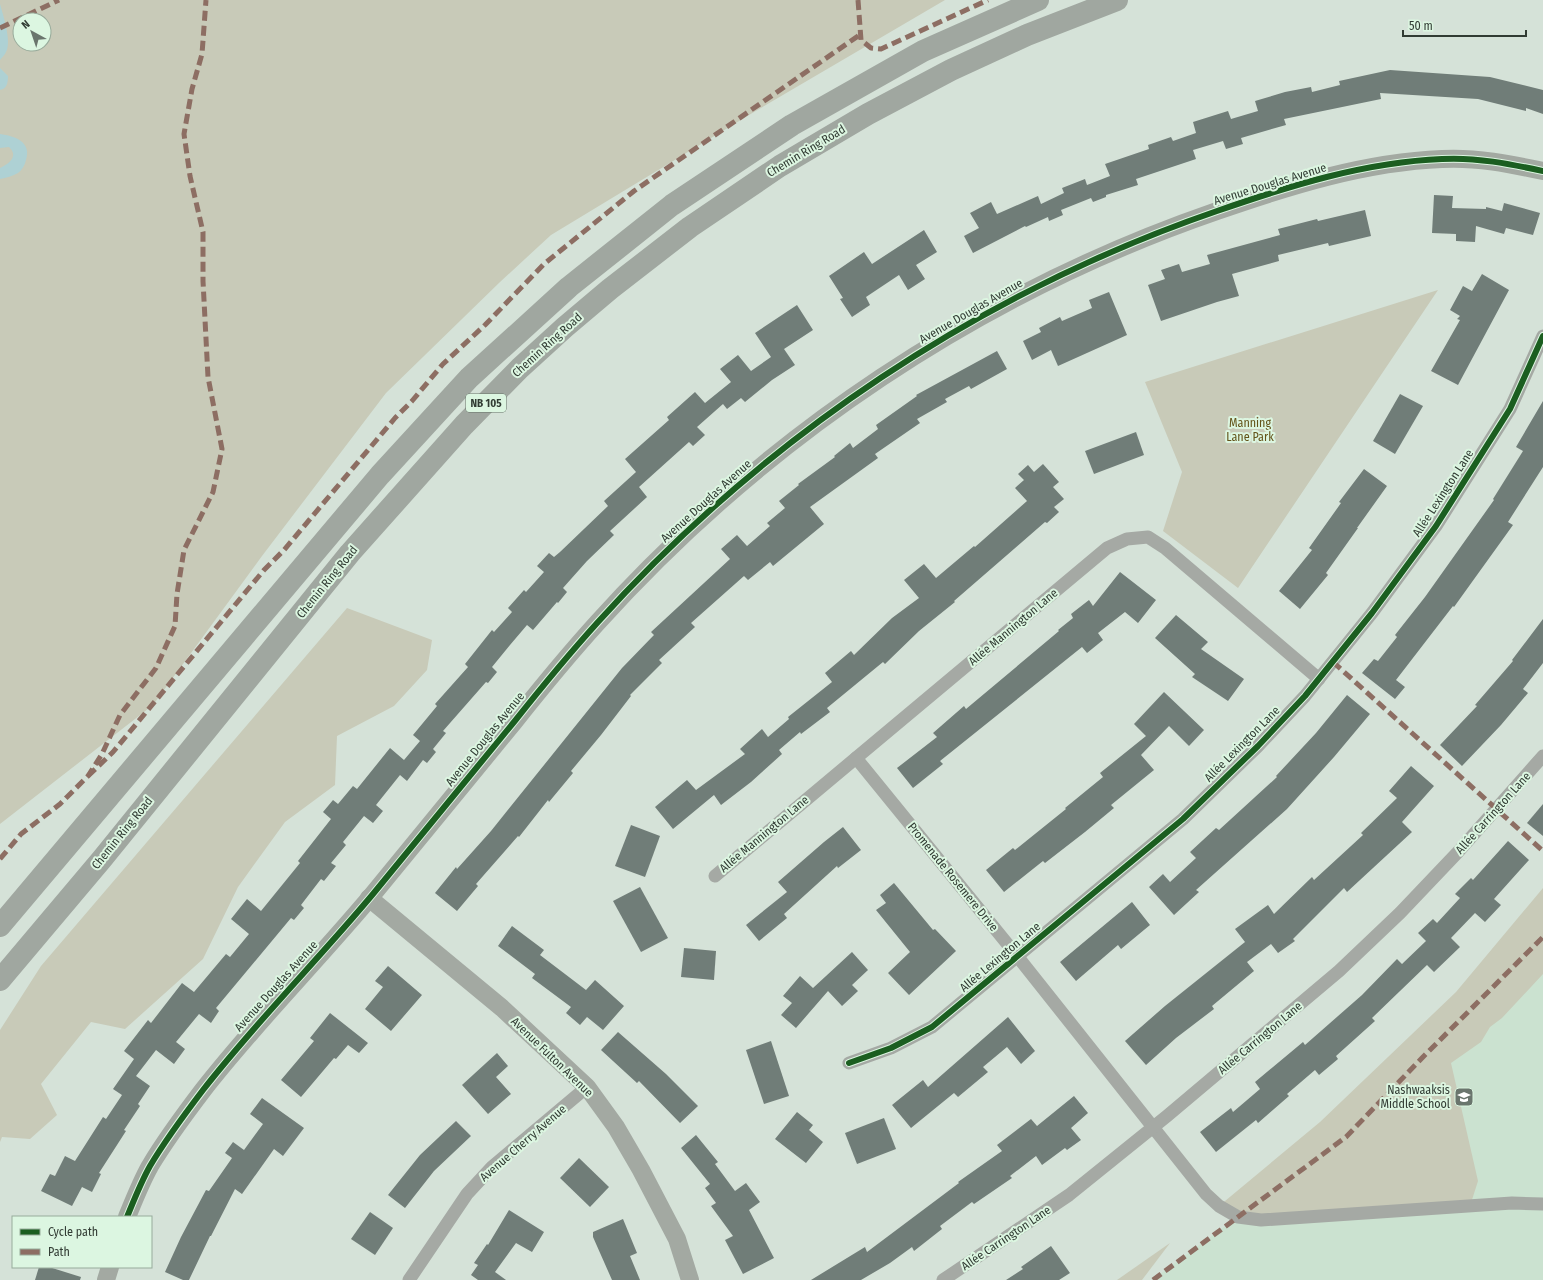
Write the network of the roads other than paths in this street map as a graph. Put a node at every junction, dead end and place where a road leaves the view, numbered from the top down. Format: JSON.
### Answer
{"nodes":[{"id":1,"x":1038,"y":0,"type":"edge"},
{"id":2,"x":1117,"y":0,"type":"edge"},
{"id":3,"x":1543,"y":171,"type":"edge"},
{"id":4,"x":1543,"y":336,"type":"edge"},
{"id":5,"x":1319,"y":679,"type":"junction"},
{"id":6,"x":1543,"y":756,"type":"edge"},
{"id":7,"x":856,"y":758,"type":"junction"},
{"id":8,"x":715,"y":876,"type":"dead end"},
{"id":9,"x":369,"y":898,"type":"junction"},
{"id":10,"x":0,"y":926,"type":"edge"},
{"id":11,"x":1018,"y":957,"type":"junction"},
{"id":12,"x":0,"y":980,"type":"edge"},
{"id":13,"x":849,"y":1062,"type":"dead end"},
{"id":14,"x":587,"y":1088,"type":"junction"},
{"id":15,"x":1153,"y":1128,"type":"junction"},
{"id":16,"x":1543,"y":1204,"type":"edge"},
{"id":17,"x":127,"y":1216,"type":"edge"},
{"id":18,"x":110,"y":1268,"type":"edge"},
{"id":19,"x":106,"y":1280,"type":"edge"},
{"id":20,"x":409,"y":1280,"type":"edge"},
{"id":21,"x":690,"y":1280,"type":"edge"},
{"id":22,"x":943,"y":1280,"type":"edge"}],
"edges":[{"from":1,"to":10,"type":"highway","number":"NB 105"},
{"from":2,"to":12,"type":"highway","name":"Chemin Ring Road","number":"NB 105"},
{"from":3,"to":9,"type":"street","name":"Avenue Douglas Avenue"},
{"from":4,"to":5,"type":"street","name":"Allée Lexington Lane"},
{"from":5,"to":7,"type":"street","name":"Allée Mannington Lane"},
{"from":5,"to":11,"type":"street","name":"Allée Lexington Lane"},
{"from":6,"to":15,"type":"street","name":"Allée Carrington Lane"},
{"from":7,"to":8,"type":"street","name":"Allée Mannington Lane"},
{"from":7,"to":11,"type":"street","name":"Promenade Rosemere Drive"},
{"from":9,"to":14,"type":"street","name":"Avenue Fulton Avenue"},
{"from":9,"to":17,"type":"street","name":"Avenue Douglas Avenue"},
{"from":11,"to":13,"type":"street","name":"Allée Lexington Lane"},
{"from":11,"to":15,"type":"street","name":"Promenade Rosemere Drive"},
{"from":14,"to":20,"type":"street","name":"Avenue Cherry Avenue"},
{"from":14,"to":21,"type":"street","name":"Avenue Fulton Avenue"},
{"from":15,"to":16,"type":"street","name":"Promenade Rosemere Drive"},
{"from":15,"to":22,"type":"street","name":"Allée Carrington Lane"},
{"from":18,"to":19,"type":"street"}]}
